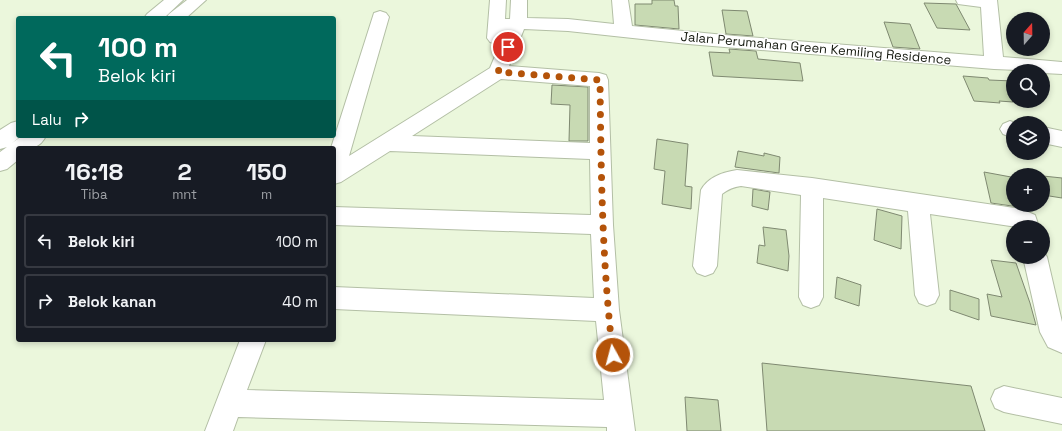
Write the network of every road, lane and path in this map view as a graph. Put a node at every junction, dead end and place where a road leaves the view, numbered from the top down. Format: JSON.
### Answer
{"nodes":[{"id":1,"x":175,"y":0,"type":"edge"},
{"id":2,"x":198,"y":0,"type":"edge"},
{"id":3,"x":498,"y":0,"type":"edge"},
{"id":4,"x":519,"y":0,"type":"edge"},
{"id":5,"x":620,"y":0,"type":"edge"},
{"id":6,"x":964,"y":0,"type":"edge"},
{"id":7,"x":989,"y":1,"type":"edge"},
{"id":8,"x":155,"y":16,"type":"edge"},
{"id":9,"x":178,"y":16,"type":"edge"},
{"id":10,"x":380,"y":17,"type":"dead end"},
{"id":11,"x":518,"y":23,"type":"junction"},
{"id":12,"x":496,"y":25,"type":"junction"},
{"id":13,"x":624,"y":32,"type":"junction"},
{"id":14,"x":994,"y":63,"type":"junction"},
{"id":15,"x":1062,"y":68,"type":"edge"},
{"id":16,"x":498,"y":72,"type":"junction"},
{"id":17,"x":16,"y":129,"type":"edge"},
{"id":18,"x":1050,"y":136,"type":"edge"},
{"id":19,"x":33,"y":138,"type":"edge"},
{"id":20,"x":1062,"y":139,"type":"edge"},
{"id":21,"x":0,"y":141,"type":"edge"},
{"id":22,"x":387,"y":142,"type":"junction"},
{"id":23,"x":23,"y":146,"type":"edge"},
{"id":24,"x":16,"y":151,"type":"edge"},
{"id":25,"x":601,"y":151,"type":"junction"},
{"id":26,"x":0,"y":163,"type":"edge"},
{"id":27,"x":336,"y":166,"type":"edge"},
{"id":28,"x":336,"y":175,"type":"edge"},
{"id":29,"x":812,"y":187,"type":"junction"},
{"id":30,"x":918,"y":203,"type":"junction"},
{"id":31,"x":336,"y":216,"type":"edge"},
{"id":32,"x":1024,"y":220,"type":"edge"},
{"id":33,"x":602,"y":225,"type":"junction"},
{"id":34,"x":1037,"y":264,"type":"edge"},
{"id":35,"x":705,"y":266,"type":"dead end"},
{"id":36,"x":926,"y":295,"type":"dead end"},
{"id":37,"x":811,"y":297,"type":"dead end"},
{"id":38,"x":336,"y":298,"type":"edge"},
{"id":39,"x":608,"y":310,"type":"junction"},
{"id":40,"x":1062,"y":341,"type":"edge"},
{"id":41,"x":252,"y":342,"type":"edge"},
{"id":42,"x":1004,"y":399,"type":"dead end"},
{"id":43,"x":229,"y":403,"type":"junction"},
{"id":44,"x":1062,"y":411,"type":"edge"},
{"id":45,"x":620,"y":423,"type":"edge"},
{"id":46,"x":219,"y":431,"type":"edge"}],
"edges":[{"from":1,"to":8,"type":"street"},
{"from":2,"to":9,"type":"street"},
{"from":3,"to":12,"type":"street"},
{"from":4,"to":11,"type":"street"},
{"from":5,"to":13,"type":"street"},
{"from":6,"to":7,"type":"street"},
{"from":7,"to":14,"type":"street"},
{"from":10,"to":27,"type":"street"},
{"from":11,"to":12,"type":"street","name":"Jalan Perumahan Green Kemiling Residence"},
{"from":11,"to":13,"type":"street","name":"Jalan Perumahan Green Kemiling Residence"},
{"from":11,"to":16,"type":"street"},
{"from":12,"to":16,"type":"street"},
{"from":13,"to":14,"type":"street","name":"Jalan Perumahan Green Kemiling Residence"},
{"from":14,"to":15,"type":"street","name":"Jalan Perumahan Green Kemiling Residence"},
{"from":16,"to":22,"type":"street"},
{"from":16,"to":25,"type":"street"},
{"from":17,"to":21,"type":"street"},
{"from":18,"to":20,"type":"street"},
{"from":19,"to":23,"type":"street"},
{"from":22,"to":25,"type":"street"},
{"from":22,"to":28,"type":"street"},
{"from":24,"to":26,"type":"street"},
{"from":25,"to":33,"type":"street"},
{"from":29,"to":30,"type":"street"},
{"from":29,"to":35,"type":"street"},
{"from":29,"to":37,"type":"street"},
{"from":30,"to":32,"type":"street"},
{"from":30,"to":36,"type":"street"},
{"from":31,"to":33,"type":"street"},
{"from":33,"to":39,"type":"street"},
{"from":34,"to":40,"type":"street"},
{"from":38,"to":39,"type":"street"},
{"from":39,"to":45,"type":"street"},
{"from":41,"to":43,"type":"street"},
{"from":42,"to":44,"type":"street"},
{"from":43,"to":45,"type":"street"},
{"from":43,"to":46,"type":"street"}]}
